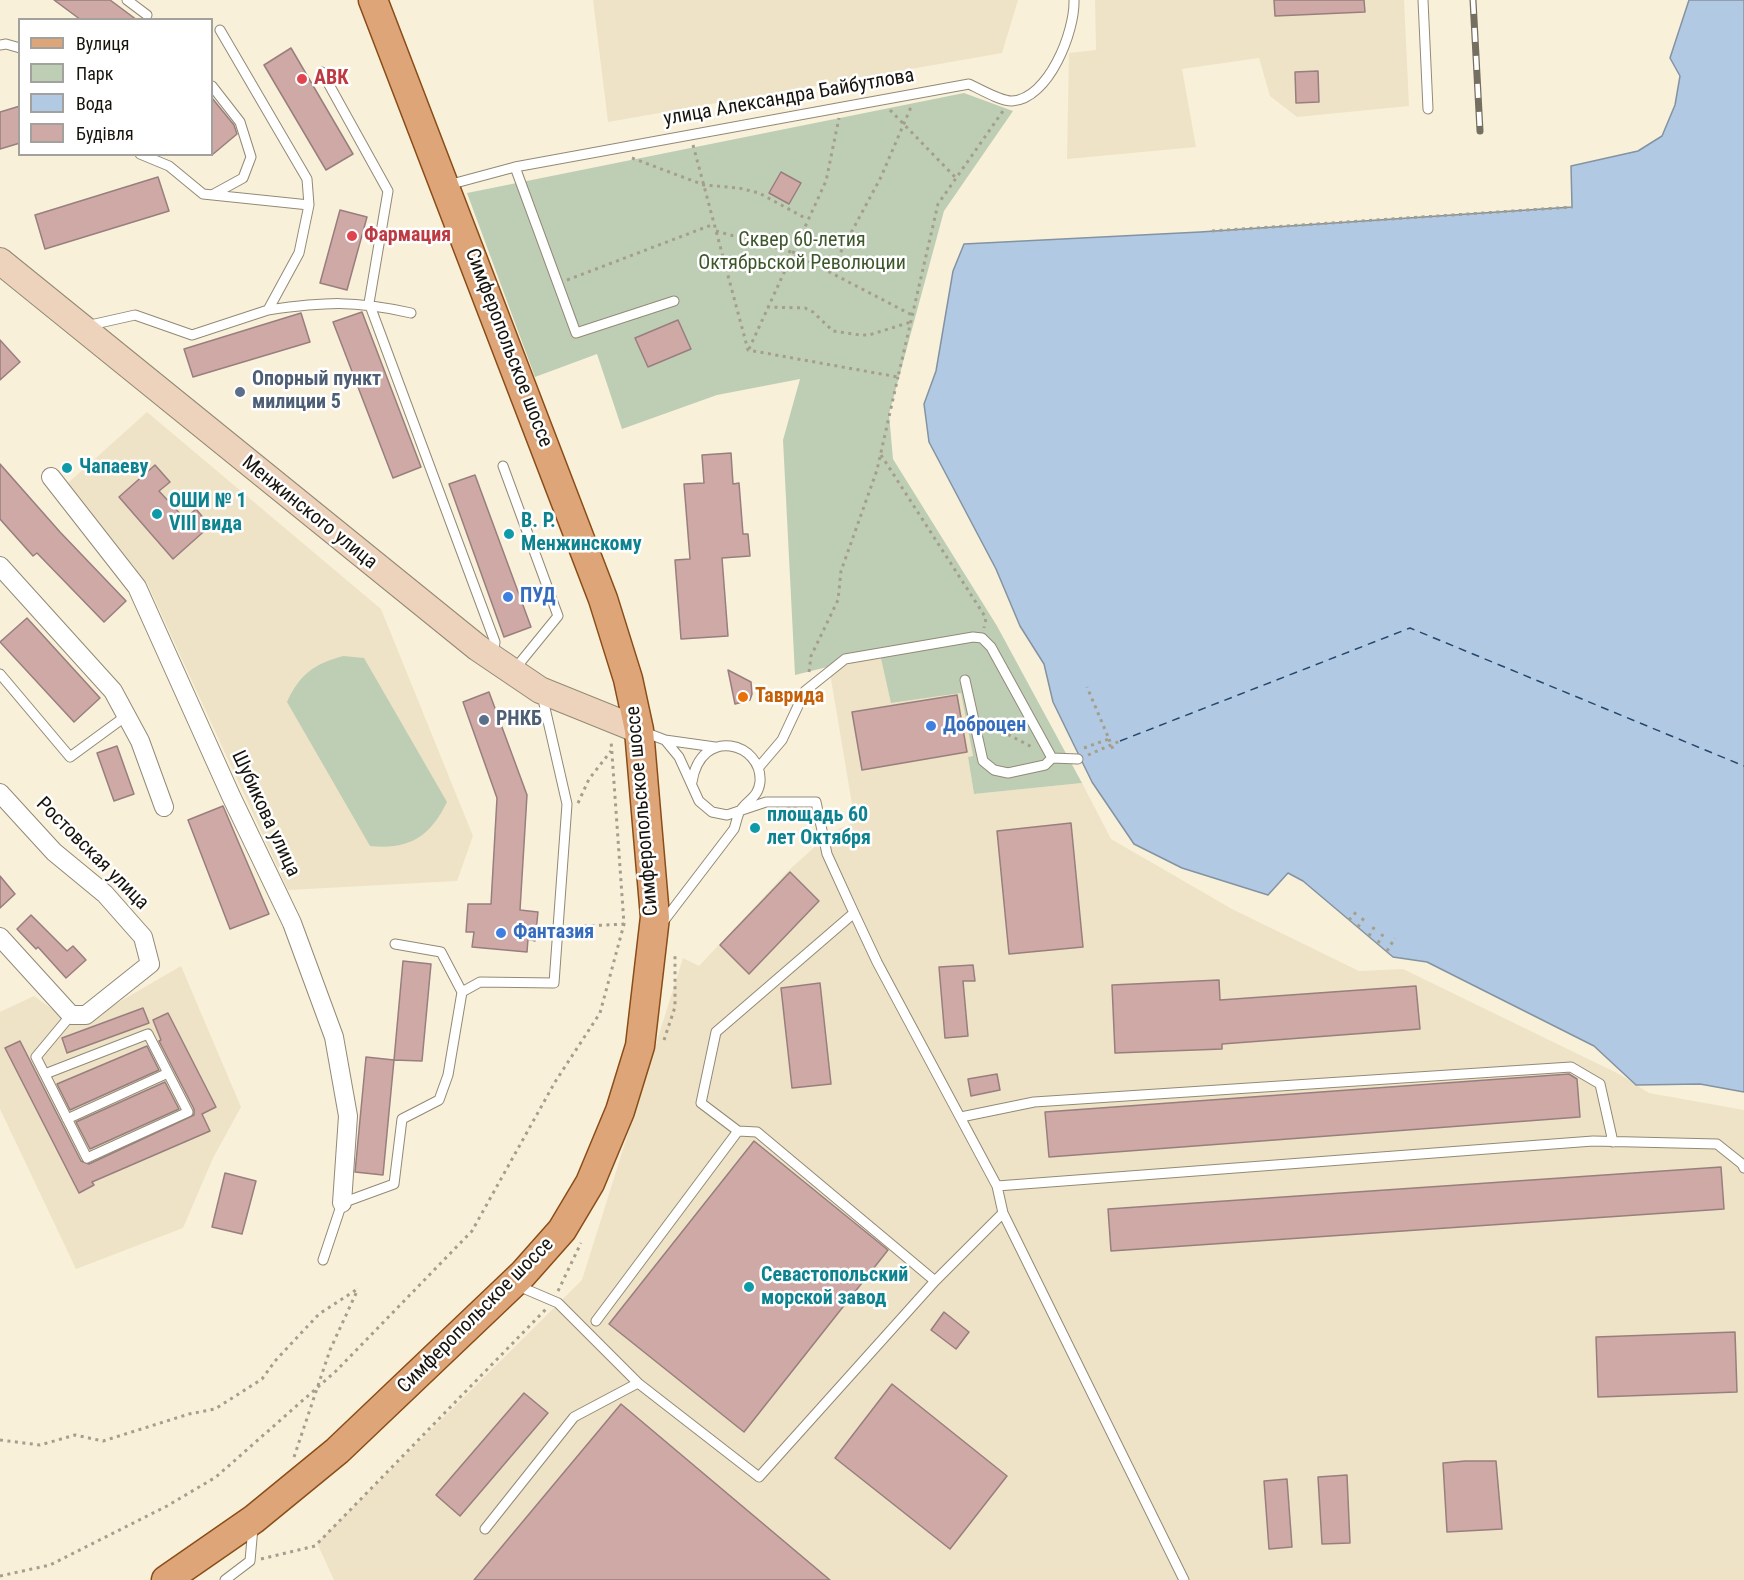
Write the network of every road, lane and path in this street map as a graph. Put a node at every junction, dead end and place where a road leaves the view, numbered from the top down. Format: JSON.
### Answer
{"nodes":[{"id":1,"x":127,"y":0,"type":"edge"},
{"id":2,"x":1074,"y":0,"type":"edge"},
{"id":3,"x":1423,"y":0,"type":"edge"},
{"id":4,"x":378,"y":5,"type":"edge"},
{"id":5,"x":149,"y":18,"type":"edge"},
{"id":6,"x":220,"y":30,"type":"dead end"},
{"id":7,"x":0,"y":45,"type":"edge"},
{"id":8,"x":18,"y":47,"type":"edge"},
{"id":9,"x":322,"y":72,"type":"dead end"},
{"id":10,"x":213,"y":87,"type":"edge"},
{"id":11,"x":916,"y":93,"type":"junction"},
{"id":12,"x":880,"y":100,"type":"junction"},
{"id":13,"x":1010,"y":101,"type":"junction"},
{"id":14,"x":841,"y":107,"type":"junction"},
{"id":15,"x":1428,"y":109,"type":"dead end"},
{"id":16,"x":904,"y":124,"type":"junction"},
{"id":17,"x":690,"y":135,"type":"junction"},
{"id":18,"x":609,"y":150,"type":"junction"},
{"id":19,"x":145,"y":156,"type":"edge"},
{"id":20,"x":516,"y":167,"type":"junction"},
{"id":21,"x":956,"y":178,"type":"junction"},
{"id":22,"x":446,"y":185,"type":"junction"},
{"id":23,"x":704,"y":185,"type":"junction"},
{"id":24,"x":212,"y":195,"type":"junction"},
{"id":25,"x":309,"y":205,"type":"junction"},
{"id":26,"x":1573,"y":207,"type":"dead end"},
{"id":27,"x":807,"y":219,"type":"junction"},
{"id":28,"x":714,"y":224,"type":"junction"},
{"id":29,"x":716,"y":231,"type":"junction"},
{"id":30,"x":1212,"y":231,"type":"dead end"},
{"id":31,"x":791,"y":252,"type":"junction"},
{"id":32,"x":0,"y":261,"type":"edge"},
{"id":33,"x":830,"y":272,"type":"junction"},
{"id":34,"x":557,"y":284,"type":"junction"},
{"id":35,"x":674,"y":301,"type":"dead end"},
{"id":36,"x":369,"y":303,"type":"junction"},
{"id":37,"x":767,"y":307,"type":"junction"},
{"id":38,"x":268,"y":310,"type":"junction"},
{"id":39,"x":411,"y":313,"type":"dead end"},
{"id":40,"x":912,"y":315,"type":"junction"},
{"id":41,"x":910,"y":322,"type":"junction"},
{"id":42,"x":81,"y":327,"type":"junction"},
{"id":43,"x":748,"y":350,"type":"junction"},
{"id":44,"x":898,"y":377,"type":"junction"},
{"id":45,"x":881,"y":454,"type":"junction"},
{"id":46,"x":503,"y":466,"type":"dead end"},
{"id":47,"x":51,"y":477,"type":"dead end"},
{"id":48,"x":0,"y":566,"type":"edge"},
{"id":49,"x":982,"y":638,"type":"junction"},
{"id":50,"x":503,"y":665,"type":"junction"},
{"id":51,"x":0,"y":674,"type":"edge"},
{"id":52,"x":965,"y":680,"type":"dead end"},
{"id":53,"x":1087,"y":687,"type":"dead end"},
{"id":54,"x":540,"y":690,"type":"junction"},
{"id":55,"x":805,"y":691,"type":"junction"},
{"id":56,"x":126,"y":716,"type":"junction"},
{"id":57,"x":973,"y":716,"type":"junction"},
{"id":58,"x":610,"y":720,"type":"junction"},
{"id":59,"x":652,"y":735,"type":"junction"},
{"id":60,"x":1109,"y":739,"type":"junction"},
{"id":61,"x":1120,"y":741,"type":"dead end"},
{"id":62,"x":715,"y":747,"type":"junction"},
{"id":63,"x":611,"y":751,"type":"junction"},
{"id":64,"x":1114,"y":752,"type":"dead end"},
{"id":65,"x":1077,"y":755,"type":"junction"},
{"id":66,"x":1052,"y":758,"type":"junction"},
{"id":67,"x":759,"y":767,"type":"junction"},
{"id":68,"x":692,"y":782,"type":"junction"},
{"id":69,"x":0,"y":793,"type":"edge"},
{"id":70,"x":164,"y":807,"type":"dead end"},
{"id":71,"x":740,"y":811,"type":"junction"},
{"id":72,"x":566,"y":815,"type":"junction"},
{"id":73,"x":1357,"y":910,"type":"dead end"},
{"id":74,"x":854,"y":913,"type":"junction"},
{"id":75,"x":1365,"y":916,"type":"dead end"},
{"id":76,"x":1350,"y":920,"type":"dead end"},
{"id":77,"x":624,"y":924,"type":"junction"},
{"id":78,"x":1376,"y":924,"type":"dead end"},
{"id":79,"x":1358,"y":927,"type":"dead end"},
{"id":80,"x":558,"y":928,"type":"junction"},
{"id":81,"x":1383,"y":934,"type":"dead end"},
{"id":82,"x":1369,"y":936,"type":"dead end"},
{"id":83,"x":0,"y":938,"type":"edge"},
{"id":84,"x":1395,"y":938,"type":"dead end"},
{"id":85,"x":652,"y":939,"type":"junction"},
{"id":86,"x":1378,"y":943,"type":"dead end"},
{"id":87,"x":395,"y":944,"type":"dead end"},
{"id":88,"x":1387,"y":951,"type":"dead end"},
{"id":89,"x":462,"y":992,"type":"junction"},
{"id":90,"x":71,"y":1015,"type":"junction"},
{"id":91,"x":168,"y":1073,"type":"junction"},
{"id":92,"x":45,"y":1074,"type":"junction"},
{"id":93,"x":960,"y":1117,"type":"junction"},
{"id":94,"x":67,"y":1119,"type":"junction"},
{"id":95,"x":738,"y":1131,"type":"junction"},
{"id":96,"x":1613,"y":1142,"type":"junction"},
{"id":97,"x":1744,"y":1168,"type":"edge"},
{"id":98,"x":997,"y":1186,"type":"junction"},
{"id":99,"x":342,"y":1203,"type":"junction"},
{"id":100,"x":1003,"y":1212,"type":"junction"},
{"id":101,"x":323,"y":1260,"type":"dead end"},
{"id":102,"x":935,"y":1281,"type":"junction"},
{"id":103,"x":514,"y":1284,"type":"junction"},
{"id":104,"x":596,"y":1321,"type":"dead end"},
{"id":105,"x":319,"y":1383,"type":"junction"},
{"id":106,"x":638,"y":1383,"type":"junction"},
{"id":107,"x":0,"y":1440,"type":"edge"},
{"id":108,"x":291,"y":1466,"type":"dead end"},
{"id":109,"x":254,"y":1519,"type":"junction"},
{"id":110,"x":485,"y":1529,"type":"dead end"},
{"id":111,"x":0,"y":1576,"type":"edge"},
{"id":112,"x":165,"y":1580,"type":"edge"},
{"id":113,"x":225,"y":1580,"type":"edge"},
{"id":114,"x":1185,"y":1580,"type":"edge"}],
"edges":[{"from":1,"to":5,"type":"lane"},
{"from":2,"to":13,"type":"lane"},
{"from":3,"to":15,"type":"lane"},
{"from":4,"to":22,"type":"main road","name":"Симферопольское шоссе"},
{"from":6,"to":25,"type":"lane"},
{"from":7,"to":8,"type":"lane"},
{"from":9,"to":36,"type":"lane"},
{"from":10,"to":24,"type":"lane"},
{"from":11,"to":12,"type":"lane","name":"улица Александра Байбутлова"},
{"from":11,"to":13,"type":"lane","name":"улица Александра Байбутлова"},
{"from":11,"to":16,"type":"path"},
{"from":12,"to":14,"type":"lane","name":"улица Александра Байбутлова"},
{"from":12,"to":16,"type":"path"},
{"from":13,"to":21,"type":"path"},
{"from":14,"to":17,"type":"lane","name":"улица Александра Байбутлова"},
{"from":14,"to":27,"type":"path"},
{"from":16,"to":21,"type":"path"},
{"from":16,"to":33,"type":"path"},
{"from":17,"to":18,"type":"lane","name":"улица Александра Байбутлова"},
{"from":17,"to":23,"type":"path"},
{"from":18,"to":20,"type":"lane","name":"улица Александра Байбутлова"},
{"from":18,"to":23,"type":"path"},
{"from":19,"to":24,"type":"lane"},
{"from":20,"to":22,"type":"lane","name":"улица Александра Байбутлова"},
{"from":20,"to":34,"type":"lane"},
{"from":21,"to":40,"type":"path"},
{"from":22,"to":59,"type":"main road","name":"Симферопольское шоссе"},
{"from":23,"to":27,"type":"path"},
{"from":23,"to":28,"type":"path"},
{"from":24,"to":25,"type":"lane"},
{"from":25,"to":38,"type":"lane"},
{"from":26,"to":30,"type":"path"},
{"from":27,"to":31,"type":"path"},
{"from":28,"to":29,"type":"path"},
{"from":28,"to":34,"type":"path"},
{"from":29,"to":31,"type":"path"},
{"from":29,"to":43,"type":"path"},
{"from":31,"to":33,"type":"path"},
{"from":31,"to":37,"type":"path"},
{"from":32,"to":42,"type":"street","name":"Менжинского улица"},
{"from":33,"to":40,"type":"path"},
{"from":34,"to":35,"type":"lane"},
{"from":36,"to":38,"type":"lane"},
{"from":36,"to":39,"type":"lane"},
{"from":36,"to":50,"type":"lane"},
{"from":37,"to":41,"type":"path"},
{"from":37,"to":43,"type":"path"},
{"from":38,"to":42,"type":"lane"},
{"from":40,"to":41,"type":"path"},
{"from":41,"to":44,"type":"path"},
{"from":42,"to":50,"type":"street","name":"Менжинского улица"},
{"from":43,"to":44,"type":"path"},
{"from":44,"to":45,"type":"path"},
{"from":45,"to":49,"type":"path"},
{"from":45,"to":55,"type":"path"},
{"from":46,"to":50,"type":"lane"},
{"from":47,"to":99,"type":"street","name":"Шубикова улица"},
{"from":48,"to":56,"type":"street"},
{"from":49,"to":55,"type":"lane"},
{"from":49,"to":66,"type":"lane"},
{"from":50,"to":54,"type":"street","name":"Менжинского улица"},
{"from":51,"to":56,"type":"lane"},
{"from":52,"to":57,"type":"lane"},
{"from":53,"to":60,"type":"path"},
{"from":54,"to":58,"type":"street","name":"Менжинского улица"},
{"from":54,"to":72,"type":"lane"},
{"from":55,"to":67,"type":"lane"},
{"from":56,"to":70,"type":"street"},
{"from":57,"to":66,"type":"path"},
{"from":57,"to":66,"type":"lane"},
{"from":58,"to":59,"type":"street","name":"Менжинского улица"},
{"from":58,"to":63,"type":"path"},
{"from":59,"to":62,"type":"lane"},
{"from":59,"to":68,"type":"lane"},
{"from":59,"to":85,"type":"main road","name":"Симферопольское шоссе"},
{"from":60,"to":64,"type":"path"},
{"from":60,"to":65,"type":"path"},
{"from":61,"to":65,"type":"path"},
{"from":62,"to":67,"type":"lane"},
{"from":62,"to":68,"type":"lane"},
{"from":63,"to":72,"type":"path"},
{"from":63,"to":77,"type":"path"},
{"from":65,"to":66,"type":"lane"},
{"from":67,"to":71,"type":"lane"},
{"from":68,"to":71,"type":"lane"},
{"from":69,"to":90,"type":"street","name":"Ростовская улица"},
{"from":71,"to":74,"type":"lane"},
{"from":71,"to":85,"type":"lane"},
{"from":72,"to":80,"type":"lane"},
{"from":73,"to":76,"type":"path"},
{"from":74,"to":93,"type":"lane"},
{"from":74,"to":95,"type":"lane"},
{"from":75,"to":79,"type":"path"},
{"from":77,"to":80,"type":"path"},
{"from":77,"to":105,"type":"path"},
{"from":78,"to":82,"type":"path"},
{"from":80,"to":89,"type":"lane"},
{"from":81,"to":86,"type":"path"},
{"from":83,"to":90,"type":"street"},
{"from":84,"to":88,"type":"path"},
{"from":85,"to":103,"type":"main road","name":"Симферопольское шоссе"},
{"from":87,"to":89,"type":"lane"},
{"from":89,"to":99,"type":"lane"},
{"from":90,"to":92,"type":"lane"},
{"from":91,"to":92,"type":"lane"},
{"from":91,"to":94,"type":"lane"},
{"from":91,"to":94,"type":"lane"},
{"from":92,"to":94,"type":"lane"},
{"from":93,"to":96,"type":"lane"},
{"from":93,"to":98,"type":"lane"},
{"from":95,"to":102,"type":"lane"},
{"from":95,"to":104,"type":"lane"},
{"from":96,"to":97,"type":"lane"},
{"from":96,"to":98,"type":"lane"},
{"from":98,"to":100,"type":"lane"},
{"from":99,"to":101,"type":"lane"},
{"from":100,"to":102,"type":"lane"},
{"from":100,"to":114,"type":"lane"},
{"from":102,"to":106,"type":"lane"},
{"from":103,"to":106,"type":"lane"},
{"from":103,"to":109,"type":"main road","name":"Симферопольское шоссе"},
{"from":105,"to":107,"type":"path"},
{"from":105,"to":108,"type":"path"},
{"from":105,"to":111,"type":"path"},
{"from":106,"to":110,"type":"lane"},
{"from":109,"to":112,"type":"main road","name":"Симферопольское шоссе"},
{"from":109,"to":113,"type":"lane"}]}
